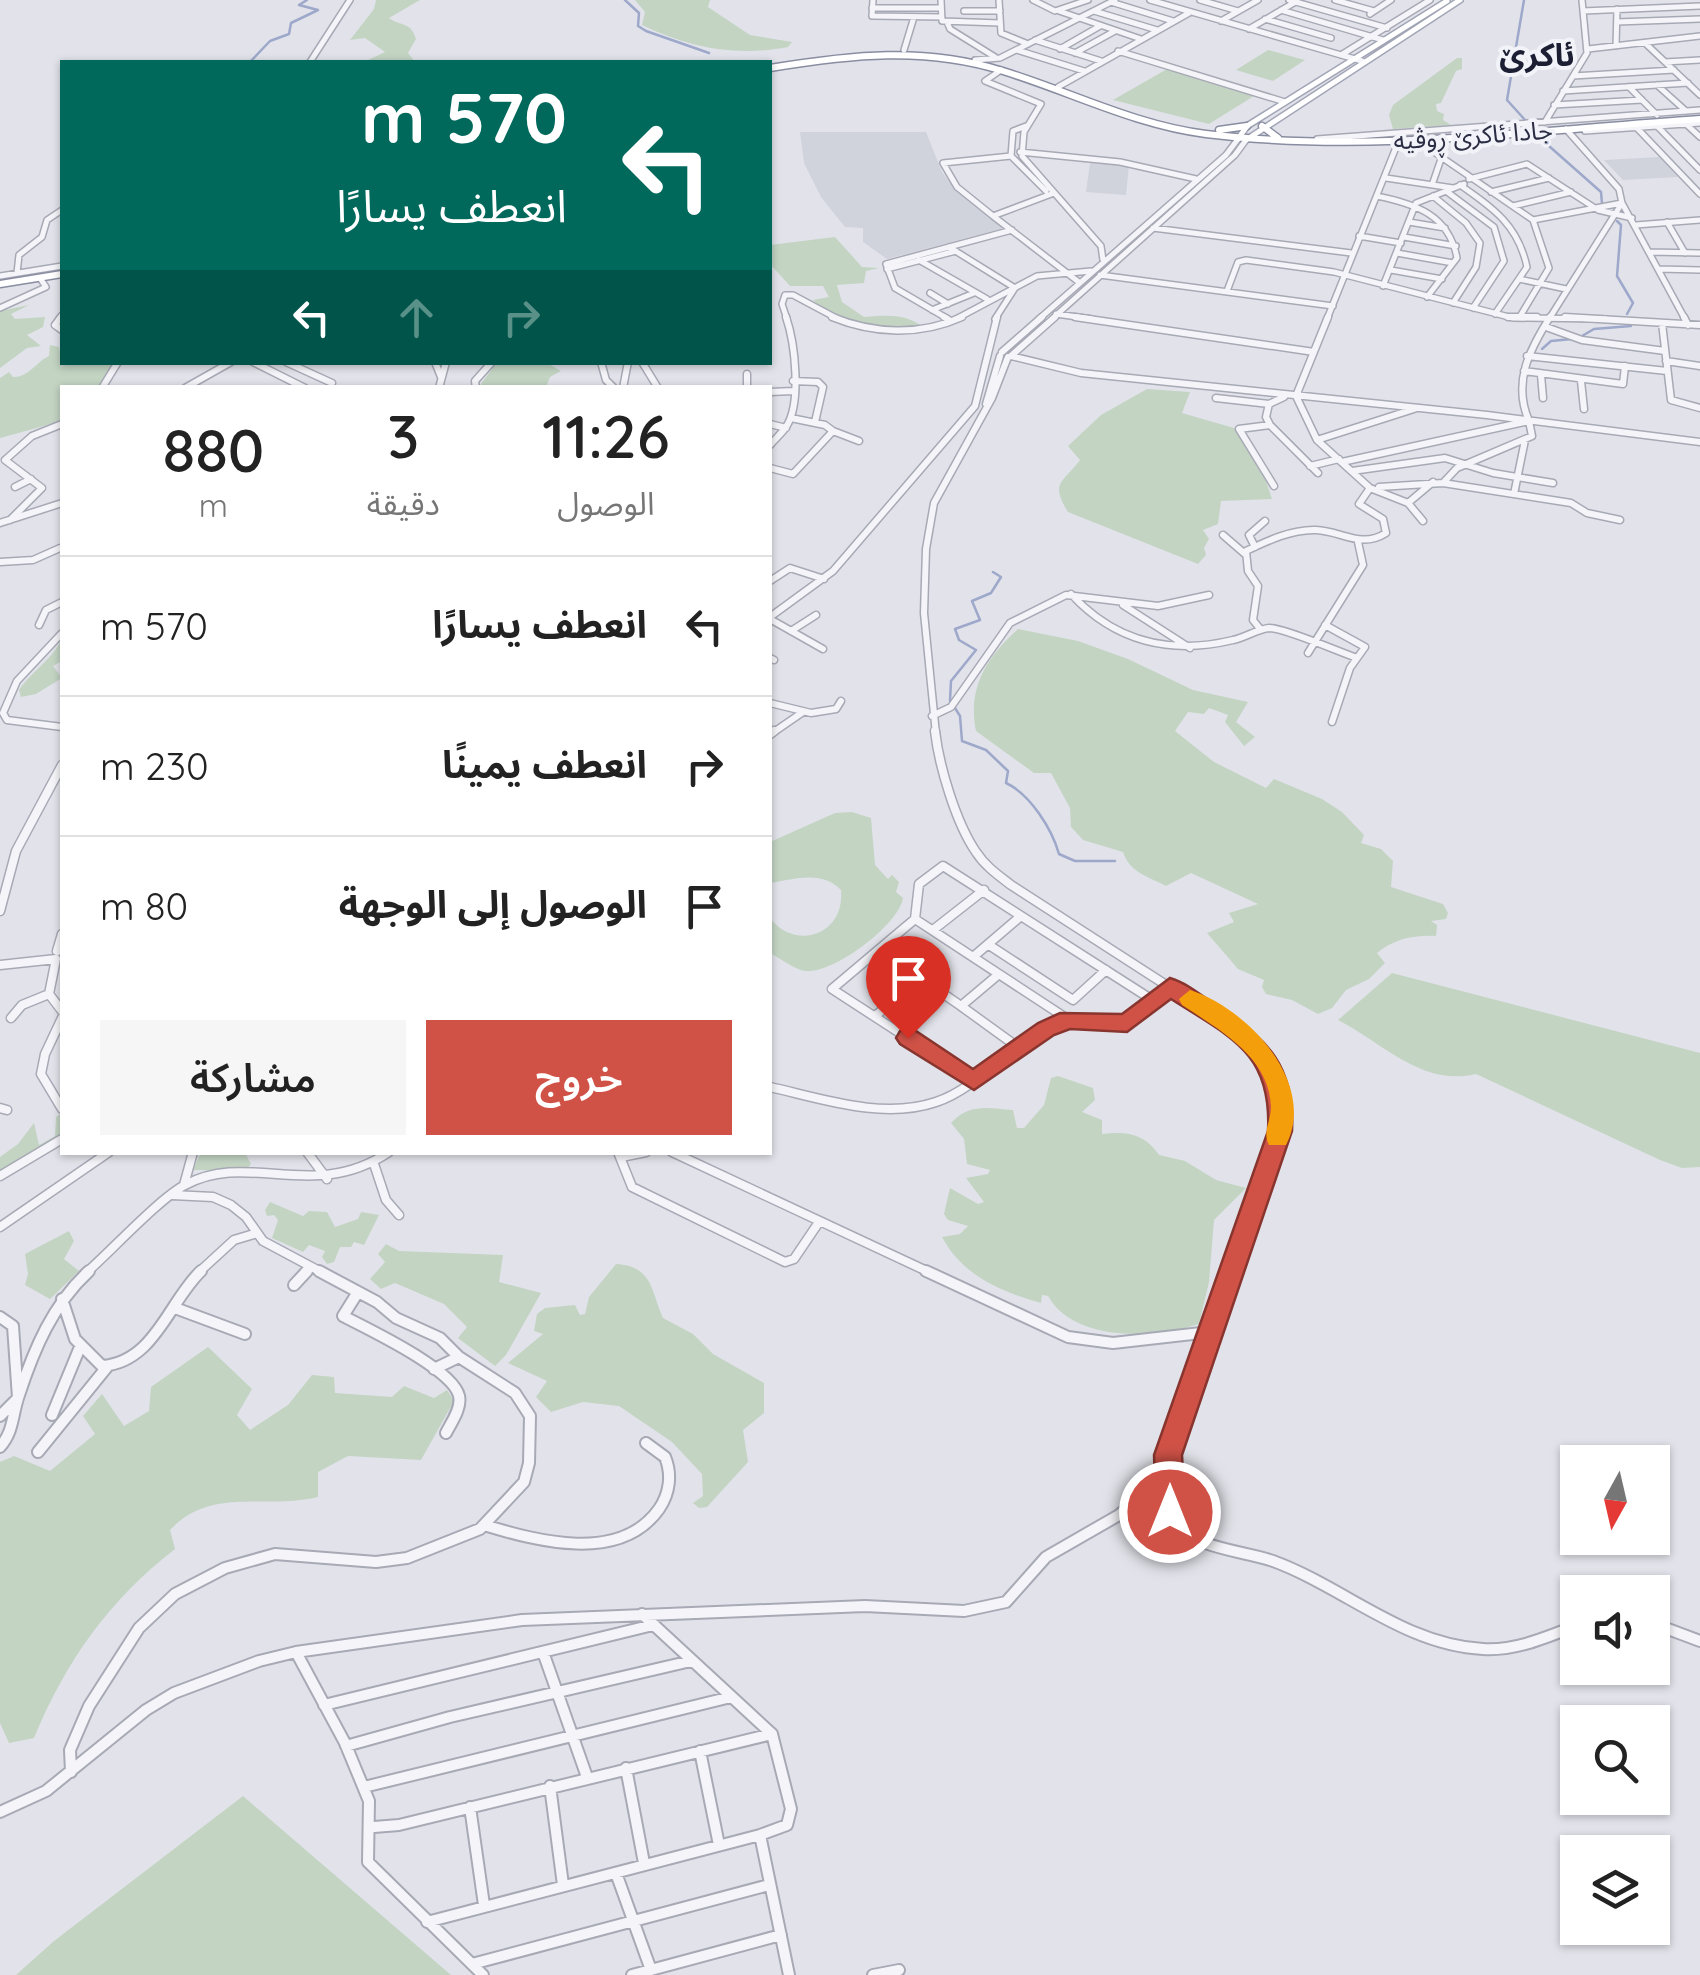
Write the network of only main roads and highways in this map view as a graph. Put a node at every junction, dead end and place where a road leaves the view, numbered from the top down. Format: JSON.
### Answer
{"nodes":[{"id":1,"x":1449,"y":0,"type":"edge"},
{"id":2,"x":1460,"y":0,"type":"edge"},
{"id":3,"x":1408,"y":24,"type":"junction"},
{"id":4,"x":1416,"y":27,"type":"junction"},
{"id":5,"x":1364,"y":52,"type":"junction"},
{"id":6,"x":1357,"y":61,"type":"junction"},
{"id":7,"x":1000,"y":64,"type":"junction"},
{"id":8,"x":772,"y":65,"type":"edge"},
{"id":9,"x":772,"y":65,"type":"edge"},
{"id":10,"x":1343,"y":65,"type":"junction"},
{"id":11,"x":1297,"y":95,"type":"junction"},
{"id":12,"x":1306,"y":98,"type":"junction"},
{"id":13,"x":1700,"y":117,"type":"edge"},
{"id":14,"x":1546,"y":125,"type":"junction"},
{"id":15,"x":1247,"y":126,"type":"junction"},
{"id":16,"x":1262,"y":126,"type":"junction"},
{"id":17,"x":1208,"y":130,"type":"junction"},
{"id":18,"x":1278,"y":138,"type":"junction"},
{"id":19,"x":1241,"y":141,"type":"junction"},
{"id":20,"x":60,"y":270,"type":"edge"},
{"id":21,"x":60,"y":271,"type":"edge"},
{"id":22,"x":0,"y":280,"type":"edge"}],
"edges":[{"from":1,"to":3,"type":"main road"},
{"from":2,"to":4,"type":"main road"},
{"from":3,"to":4,"type":"main road"},
{"from":3,"to":5,"type":"main road"},
{"from":4,"to":6,"type":"main road"},
{"from":5,"to":6,"type":"main road"},
{"from":5,"to":10,"type":"main road"},
{"from":6,"to":10,"type":"main road"},
{"from":6,"to":12,"type":"main road"},
{"from":7,"to":8,"type":"highway"},
{"from":7,"to":9,"type":"highway"},
{"from":7,"to":17,"type":"highway"},
{"from":7,"to":19,"type":"highway"},
{"from":10,"to":11,"type":"main road"},
{"from":11,"to":12,"type":"main road"},
{"from":11,"to":15,"type":"main road"},
{"from":12,"to":16,"type":"main road"},
{"from":13,"to":14,"type":"highway","name":"جادا ئاکرێ ڕوڤیە"},
{"from":13,"to":14,"type":"highway","name":"جادا ئاکرێ ڕوڤیە"},
{"from":14,"to":18,"type":"highway","name":"جادا ئاکرێ ڕوڤیە"},
{"from":14,"to":19,"type":"highway","name":"جادا ئاکرێ ڕوڤیە"},
{"from":15,"to":17,"type":"highway"},
{"from":15,"to":19,"type":"main road"},
{"from":16,"to":18,"type":"highway"},
{"from":16,"to":19,"type":"main road"},
{"from":17,"to":19,"type":"highway","name":"جادا ئاکرێ ڕوڤیە"},
{"from":18,"to":19,"type":"highway","name":"جادا ئاکرێ ڕوڤیە"},
{"from":20,"to":22,"type":"highway"},
{"from":21,"to":22,"type":"highway"}]}
